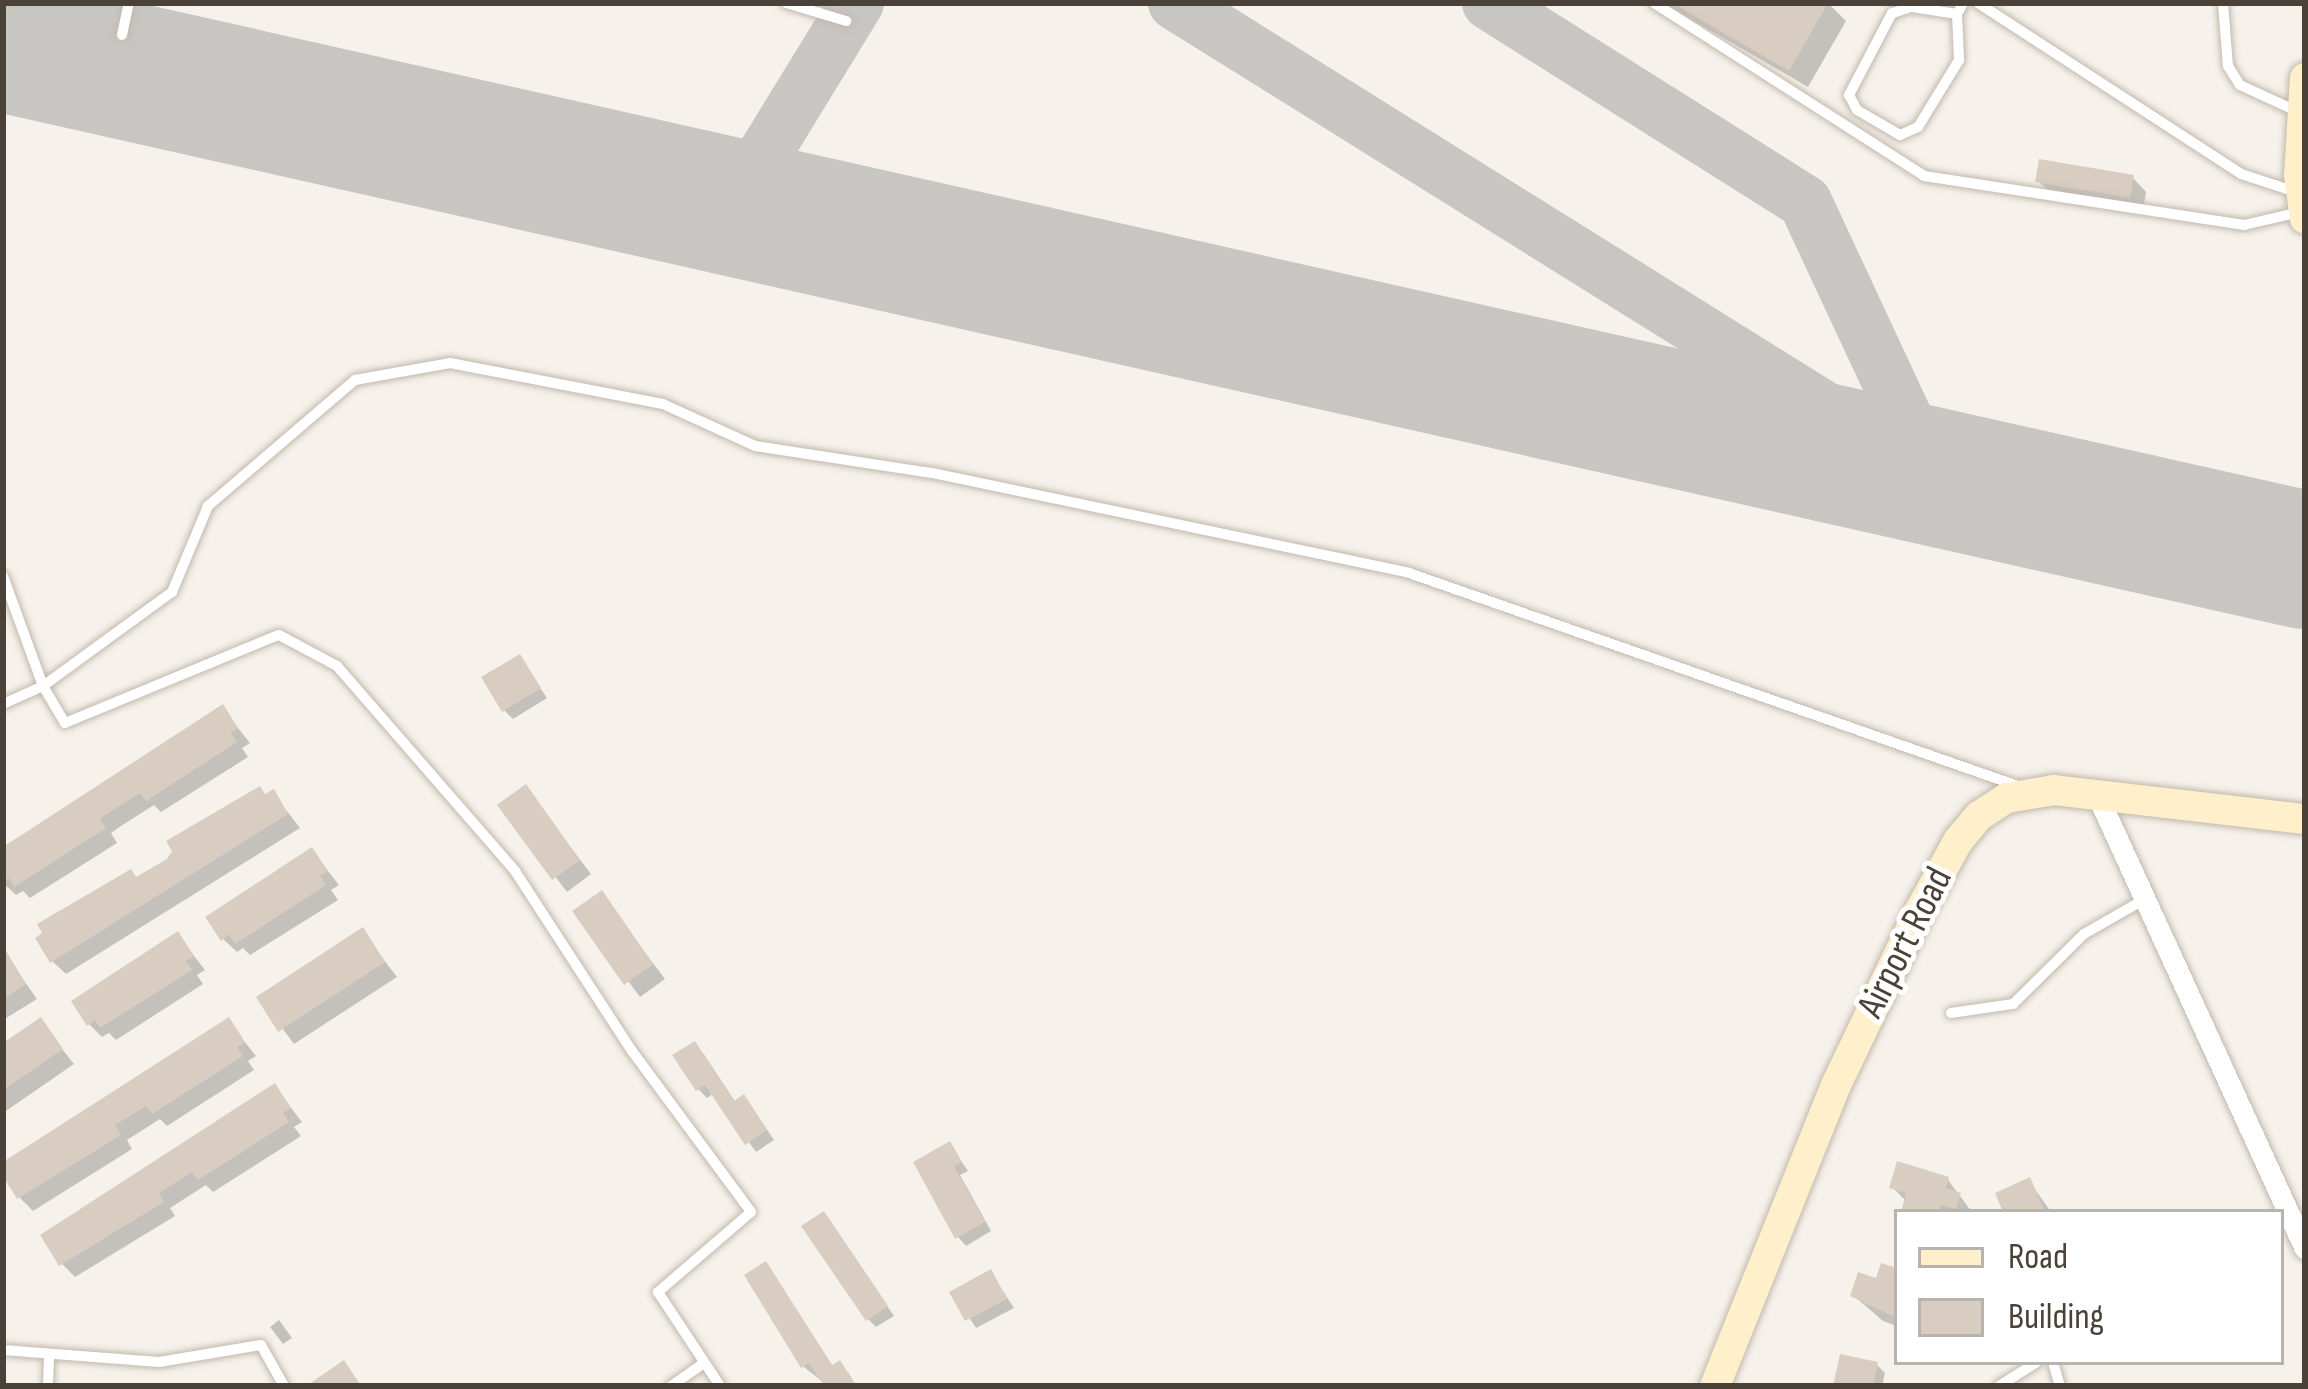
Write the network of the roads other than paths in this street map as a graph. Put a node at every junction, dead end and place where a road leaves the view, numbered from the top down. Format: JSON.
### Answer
{"nodes":[{"id":1,"x":129,"y":3,"type":"edge"},
{"id":2,"x":786,"y":3,"type":"edge"},
{"id":3,"x":1654,"y":3,"type":"edge"},
{"id":4,"x":1978,"y":3,"type":"edge"},
{"id":5,"x":2223,"y":3,"type":"edge"},
{"id":6,"x":1960,"y":8,"type":"edge"},
{"id":7,"x":846,"y":22,"type":"dead end"},
{"id":8,"x":122,"y":35,"type":"dead end"},
{"id":9,"x":2305,"y":78,"type":"edge"},
{"id":10,"x":2303,"y":114,"type":"edge"},
{"id":11,"x":2301,"y":208,"type":"edge"},
{"id":12,"x":3,"y":577,"type":"edge"},
{"id":13,"x":43,"y":686,"type":"junction"},
{"id":14,"x":3,"y":704,"type":"edge"},
{"id":15,"x":2032,"y":790,"type":"junction"},
{"id":16,"x":2099,"y":799,"type":"junction"},
{"id":17,"x":2305,"y":819,"type":"edge"},
{"id":18,"x":2145,"y":899,"type":"junction"},
{"id":19,"x":1951,"y":1013,"type":"dead end"},
{"id":20,"x":2305,"y":1248,"type":"edge"},
{"id":21,"x":3,"y":1350,"type":"edge"},
{"id":22,"x":49,"y":1355,"type":"junction"},
{"id":23,"x":704,"y":1363,"type":"junction"},
{"id":24,"x":2032,"y":1365,"type":"edge"},
{"id":25,"x":48,"y":1386,"type":"edge"},
{"id":26,"x":284,"y":1386,"type":"edge"},
{"id":27,"x":671,"y":1386,"type":"edge"},
{"id":28,"x":720,"y":1386,"type":"edge"},
{"id":29,"x":1715,"y":1386,"type":"edge"},
{"id":30,"x":1999,"y":1386,"type":"edge"}],
"edges":[{"from":1,"to":8,"type":"lane"},
{"from":2,"to":7,"type":"lane"},
{"from":3,"to":11,"type":"lane"},
{"from":4,"to":11,"type":"lane"},
{"from":5,"to":10,"type":"lane"},
{"from":6,"to":6,"type":"lane"},
{"from":9,"to":10,"type":"main road"},
{"from":10,"to":11,"type":"main road"},
{"from":12,"to":13,"type":"lane"},
{"from":13,"to":14,"type":"lane"},
{"from":13,"to":15,"type":"lane"},
{"from":13,"to":23,"type":"lane"},
{"from":15,"to":16,"type":"main road"},
{"from":15,"to":29,"type":"main road","name":"Airport Road"},
{"from":16,"to":17,"type":"main road"},
{"from":16,"to":18,"type":"street"},
{"from":18,"to":19,"type":"lane"},
{"from":18,"to":20,"type":"street"},
{"from":21,"to":22,"type":"lane"},
{"from":22,"to":25,"type":"lane"},
{"from":22,"to":26,"type":"lane"},
{"from":23,"to":27,"type":"lane"},
{"from":23,"to":28,"type":"lane"},
{"from":24,"to":30,"type":"lane"}]}
